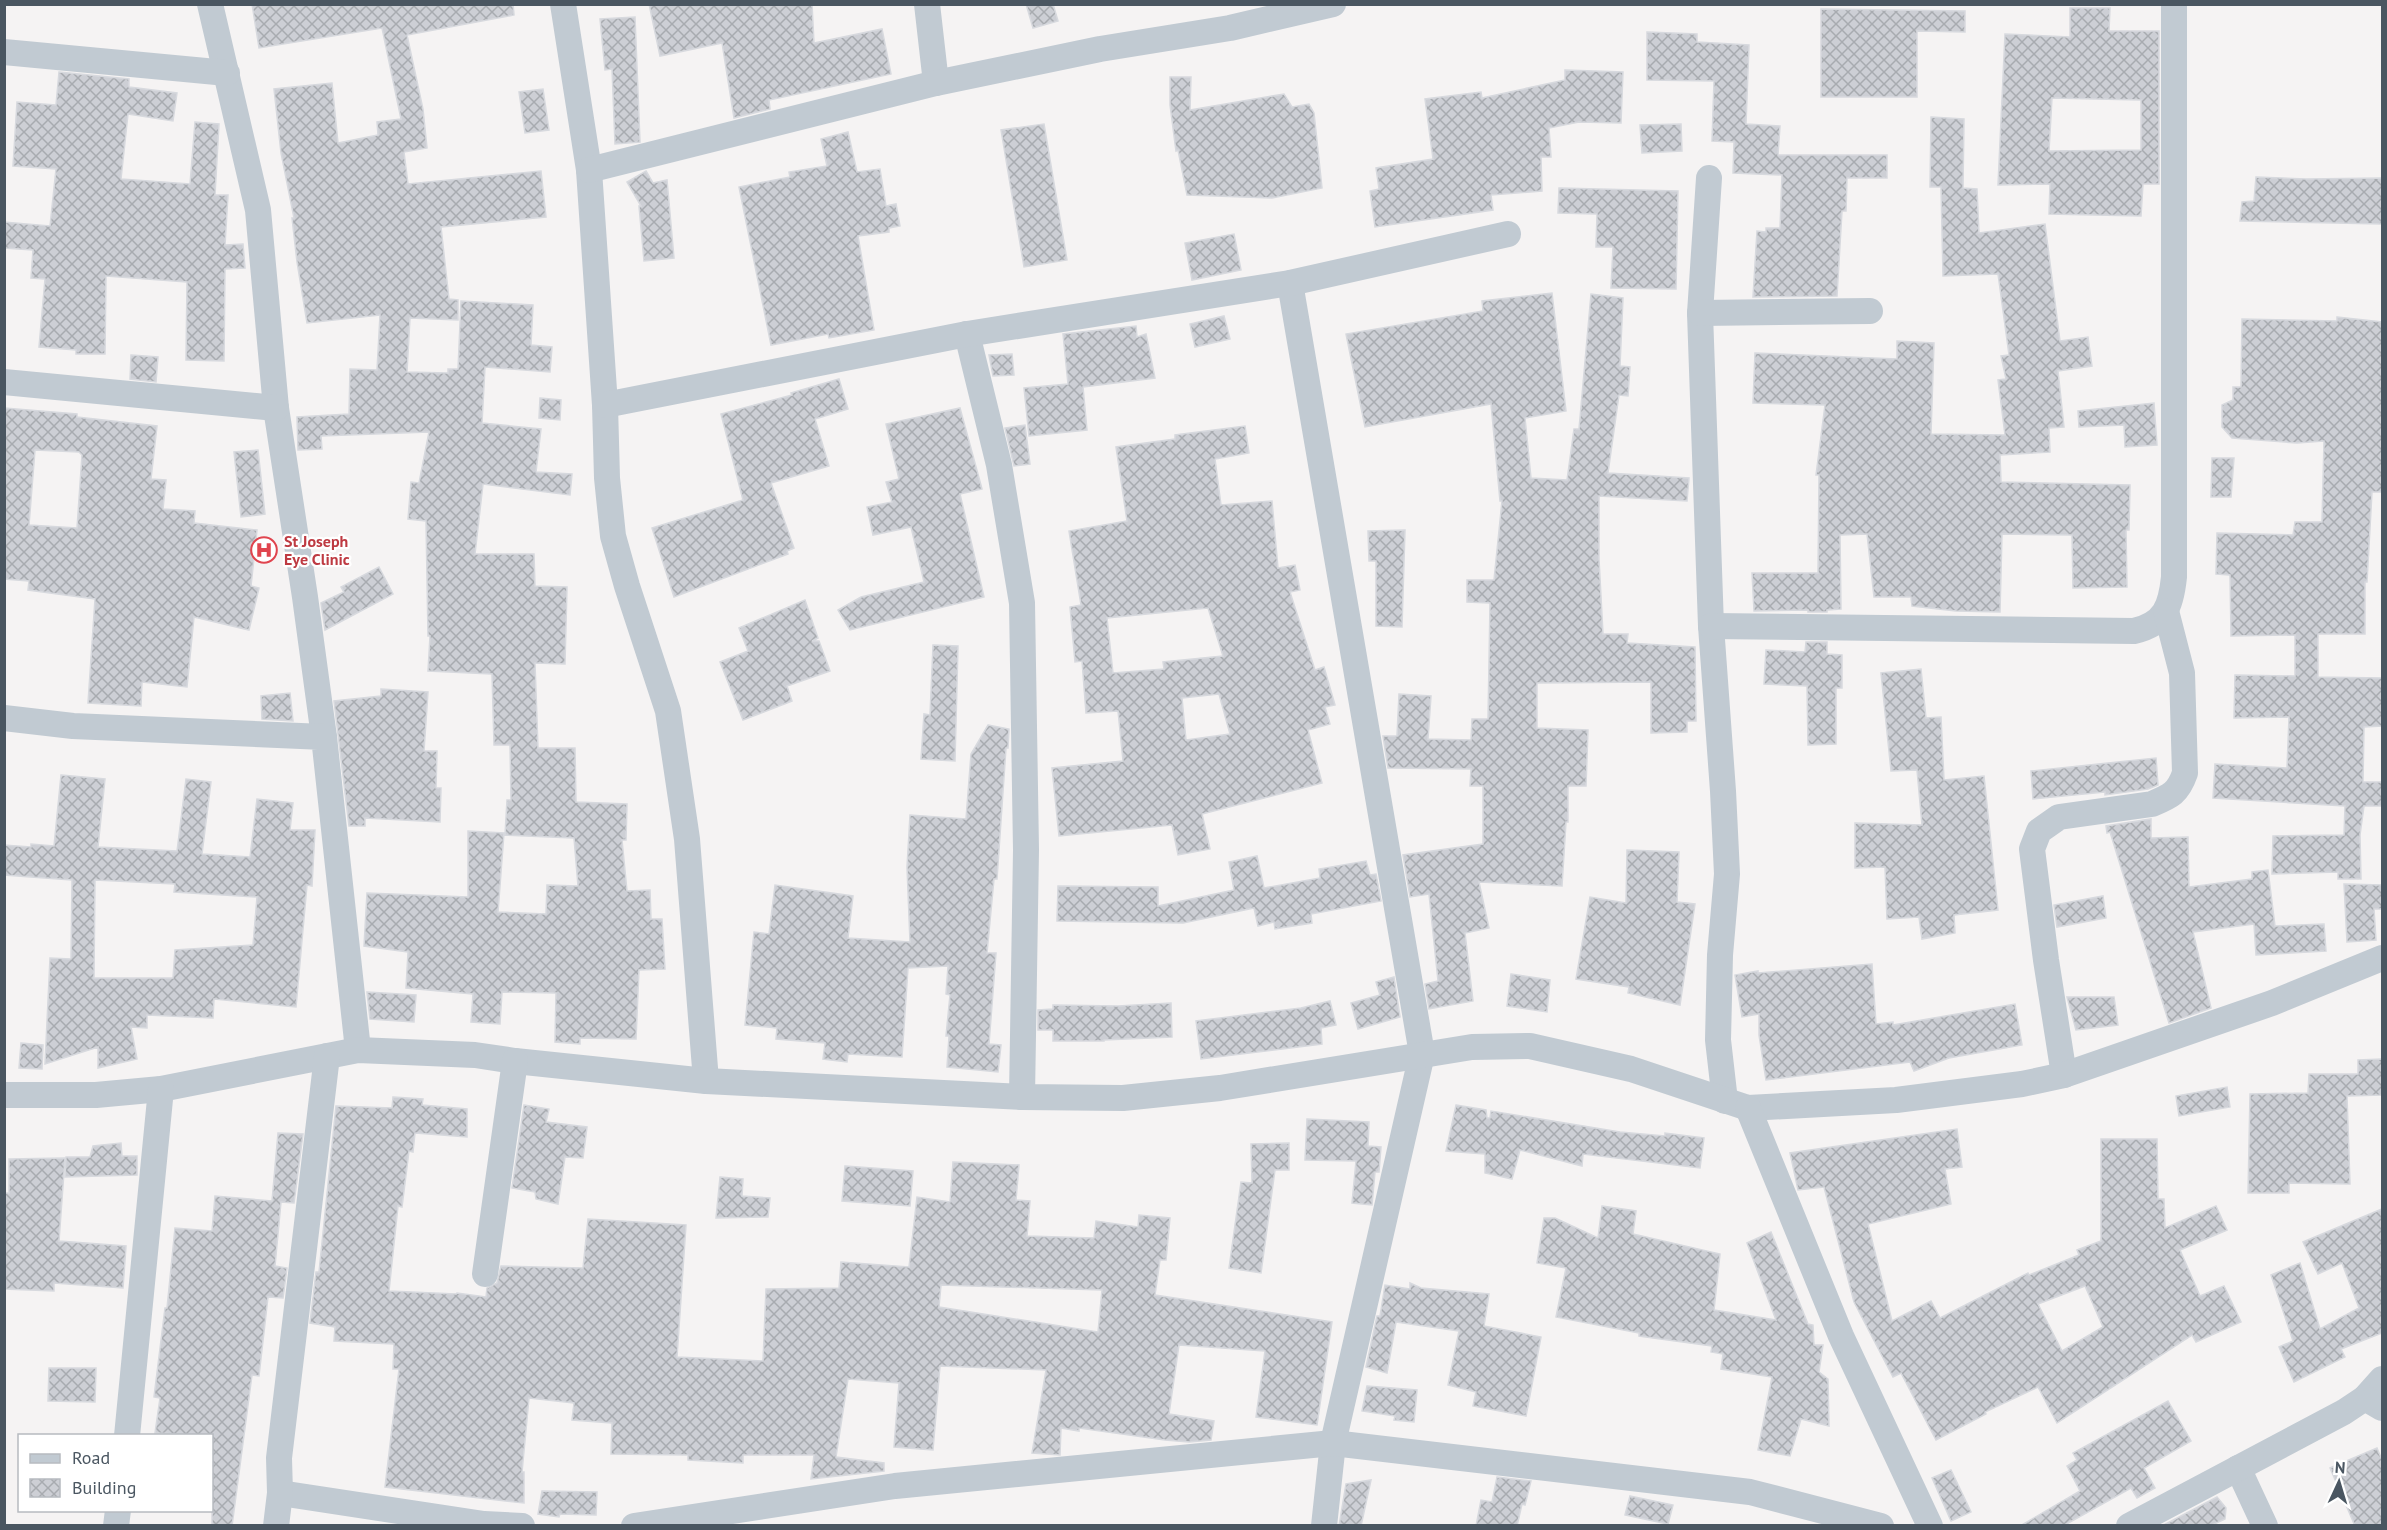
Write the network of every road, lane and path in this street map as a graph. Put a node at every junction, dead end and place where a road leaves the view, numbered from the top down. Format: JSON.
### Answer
{"nodes":[{"id":1,"x":210,"y":4,"type":"edge"},
{"id":2,"x":563,"y":4,"type":"edge"},
{"id":3,"x":927,"y":4,"type":"edge"},
{"id":4,"x":1333,"y":4,"type":"edge"},
{"id":5,"x":2174,"y":4,"type":"edge"},
{"id":6,"x":1229,"y":16,"type":"edge"},
{"id":7,"x":4,"y":52,"type":"edge"},
{"id":8,"x":226,"y":73,"type":"junction"},
{"id":9,"x":936,"y":83,"type":"junction"},
{"id":10,"x":589,"y":170,"type":"junction"},
{"id":11,"x":1709,"y":178,"type":"dead end"},
{"id":12,"x":1508,"y":234,"type":"dead end"},
{"id":13,"x":1290,"y":283,"type":"junction"},
{"id":14,"x":1870,"y":311,"type":"dead end"},
{"id":15,"x":1700,"y":313,"type":"junction"},
{"id":16,"x":967,"y":334,"type":"junction"},
{"id":17,"x":4,"y":382,"type":"edge"},
{"id":18,"x":605,"y":405,"type":"junction"},
{"id":19,"x":276,"y":408,"type":"junction"},
{"id":20,"x":2166,"y":611,"type":"junction"},
{"id":21,"x":1711,"y":626,"type":"junction"},
{"id":22,"x":4,"y":718,"type":"edge"},
{"id":23,"x":324,"y":736,"type":"junction"},
{"id":24,"x":2382,"y":958,"type":"edge"},
{"id":25,"x":358,"y":1050,"type":"junction"},
{"id":26,"x":1422,"y":1054,"type":"junction"},
{"id":27,"x":327,"y":1056,"type":"junction"},
{"id":28,"x":515,"y":1061,"type":"junction"},
{"id":29,"x":2064,"y":1075,"type":"junction"},
{"id":30,"x":706,"y":1081,"type":"junction"},
{"id":31,"x":161,"y":1089,"type":"junction"},
{"id":32,"x":4,"y":1095,"type":"edge"},
{"id":33,"x":1022,"y":1097,"type":"junction"},
{"id":34,"x":1736,"y":1105,"type":"junction"},
{"id":35,"x":484,"y":1274,"type":"dead end"},
{"id":36,"x":2377,"y":1395,"type":"edge"},
{"id":37,"x":127,"y":1434,"type":"edge"},
{"id":38,"x":1333,"y":1443,"type":"junction"},
{"id":39,"x":2238,"y":1467,"type":"junction"},
{"id":40,"x":280,"y":1493,"type":"junction"},
{"id":41,"x":276,"y":1526,"type":"edge"},
{"id":42,"x":522,"y":1526,"type":"edge"},
{"id":43,"x":634,"y":1526,"type":"edge"},
{"id":44,"x":1324,"y":1526,"type":"edge"},
{"id":45,"x":1881,"y":1526,"type":"edge"},
{"id":46,"x":1930,"y":1526,"type":"edge"},
{"id":47,"x":2129,"y":1526,"type":"edge"},
{"id":48,"x":2265,"y":1526,"type":"edge"}],
"edges":[{"from":1,"to":8,"type":"street"},
{"from":2,"to":10,"type":"street"},
{"from":3,"to":9,"type":"street"},
{"from":4,"to":6,"type":"street"},
{"from":5,"to":20,"type":"street"},
{"from":6,"to":9,"type":"street"},
{"from":7,"to":8,"type":"street"},
{"from":8,"to":19,"type":"street"},
{"from":9,"to":10,"type":"street"},
{"from":10,"to":18,"type":"street"},
{"from":11,"to":15,"type":"street"},
{"from":12,"to":13,"type":"street"},
{"from":13,"to":16,"type":"street"},
{"from":13,"to":26,"type":"street"},
{"from":14,"to":15,"type":"street"},
{"from":15,"to":21,"type":"street"},
{"from":16,"to":18,"type":"street"},
{"from":16,"to":33,"type":"street"},
{"from":17,"to":19,"type":"street"},
{"from":18,"to":30,"type":"street"},
{"from":19,"to":23,"type":"street"},
{"from":20,"to":21,"type":"street"},
{"from":20,"to":29,"type":"street"},
{"from":21,"to":34,"type":"street"},
{"from":22,"to":23,"type":"street"},
{"from":23,"to":25,"type":"street"},
{"from":24,"to":29,"type":"street"},
{"from":25,"to":27,"type":"street"},
{"from":25,"to":28,"type":"street"},
{"from":26,"to":33,"type":"street"},
{"from":26,"to":34,"type":"street"},
{"from":26,"to":38,"type":"street"},
{"from":27,"to":31,"type":"street"},
{"from":27,"to":40,"type":"street"},
{"from":28,"to":30,"type":"street"},
{"from":28,"to":35,"type":"street"},
{"from":29,"to":34,"type":"street"},
{"from":30,"to":33,"type":"street"},
{"from":31,"to":32,"type":"street"},
{"from":31,"to":37,"type":"street"},
{"from":34,"to":46,"type":"street"},
{"from":36,"to":39,"type":"street"},
{"from":38,"to":43,"type":"street"},
{"from":38,"to":44,"type":"street"},
{"from":38,"to":45,"type":"street"},
{"from":39,"to":47,"type":"street"},
{"from":39,"to":48,"type":"street"},
{"from":40,"to":41,"type":"street"},
{"from":40,"to":42,"type":"street"}]}
